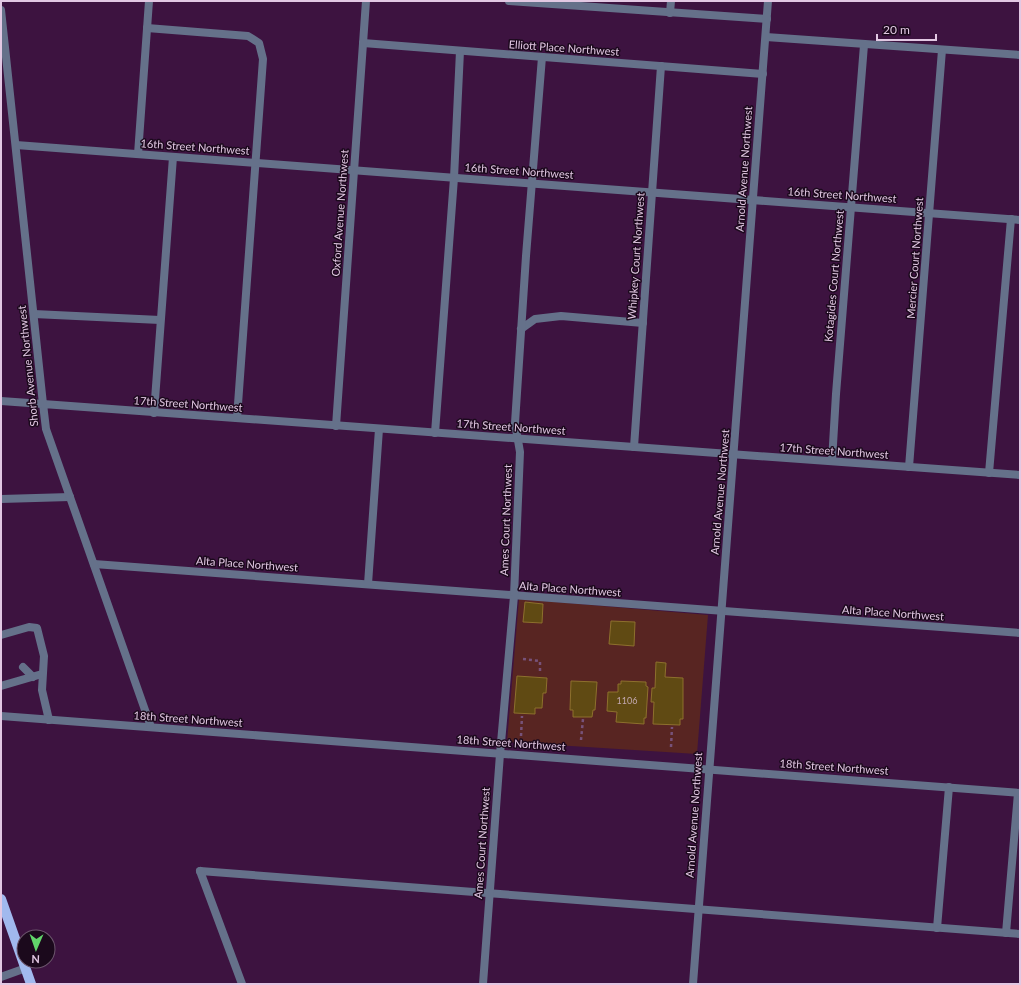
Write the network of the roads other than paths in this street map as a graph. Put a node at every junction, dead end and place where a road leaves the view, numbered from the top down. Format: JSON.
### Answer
{"nodes":[{"id":1,"x":149,"y":1,"type":"edge"},
{"id":2,"x":366,"y":1,"type":"edge"},
{"id":3,"x":509,"y":1,"type":"edge"},
{"id":4,"x":671,"y":1,"type":"edge"},
{"id":5,"x":768,"y":1,"type":"edge"},
{"id":6,"x":523,"y":2,"type":"edge"},
{"id":7,"x":599,"y":4,"type":"edge"},
{"id":8,"x":1,"y":10,"type":"edge"},
{"id":9,"x":670,"y":13,"type":"junction"},
{"id":10,"x":767,"y":19,"type":"junction"},
{"id":11,"x":147,"y":28,"type":"junction"},
{"id":12,"x":766,"y":37,"type":"junction"},
{"id":13,"x":363,"y":43,"type":"junction"},
{"id":14,"x":864,"y":45,"type":"junction"},
{"id":15,"x":942,"y":50,"type":"junction"},
{"id":16,"x":460,"y":51,"type":"junction"},
{"id":17,"x":1020,"y":55,"type":"edge"},
{"id":18,"x":542,"y":57,"type":"junction"},
{"id":19,"x":4,"y":59,"type":"edge"},
{"id":20,"x":661,"y":66,"type":"junction"},
{"id":21,"x":763,"y":74,"type":"junction"},
{"id":22,"x":16,"y":145,"type":"junction"},
{"id":23,"x":138,"y":154,"type":"junction"},
{"id":24,"x":173,"y":157,"type":"junction"},
{"id":25,"x":256,"y":163,"type":"junction"},
{"id":26,"x":354,"y":170,"type":"junction"},
{"id":27,"x":454,"y":178,"type":"junction"},
{"id":28,"x":532,"y":183,"type":"junction"},
{"id":29,"x":652,"y":192,"type":"junction"},
{"id":30,"x":753,"y":200,"type":"junction"},
{"id":31,"x":851,"y":207,"type":"junction"},
{"id":32,"x":929,"y":213,"type":"junction"},
{"id":33,"x":1016,"y":219,"type":"edge"},
{"id":34,"x":34,"y":314,"type":"junction"},
{"id":35,"x":160,"y":320,"type":"junction"},
{"id":36,"x":643,"y":323,"type":"junction"},
{"id":37,"x":521,"y":329,"type":"junction"},
{"id":38,"x":1,"y":401,"type":"edge"},
{"id":39,"x":43,"y":404,"type":"junction"},
{"id":40,"x":154,"y":413,"type":"junction"},
{"id":41,"x":237,"y":418,"type":"junction"},
{"id":42,"x":336,"y":426,"type":"junction"},
{"id":43,"x":378,"y":429,"type":"junction"},
{"id":44,"x":435,"y":433,"type":"junction"},
{"id":45,"x":517,"y":439,"type":"junction"},
{"id":46,"x":634,"y":447,"type":"junction"},
{"id":47,"x":734,"y":454,"type":"junction"},
{"id":48,"x":832,"y":461,"type":"junction"},
{"id":49,"x":909,"y":467,"type":"junction"},
{"id":50,"x":989,"y":473,"type":"junction"},
{"id":51,"x":1020,"y":475,"type":"edge"},
{"id":52,"x":70,"y":497,"type":"junction"},
{"id":53,"x":1,"y":499,"type":"edge"},
{"id":54,"x":94,"y":564,"type":"junction"},
{"id":55,"x":368,"y":584,"type":"junction"},
{"id":56,"x":514,"y":596,"type":"junction"},
{"id":57,"x":721,"y":611,"type":"junction"},
{"id":58,"x":1020,"y":634,"type":"edge"},
{"id":59,"x":1,"y":635,"type":"edge"},
{"id":60,"x":23,"y":667,"type":"dead end"},
{"id":61,"x":42,"y":674,"type":"junction"},
{"id":62,"x":33,"y":677,"type":"junction"},
{"id":63,"x":3,"y":683,"type":"edge"},
{"id":64,"x":1,"y":716,"type":"edge"},
{"id":65,"x":49,"y":720,"type":"junction"},
{"id":66,"x":151,"y":727,"type":"junction"},
{"id":67,"x":500,"y":754,"type":"junction"},
{"id":68,"x":708,"y":769,"type":"junction"},
{"id":69,"x":948,"y":787,"type":"junction"},
{"id":70,"x":1019,"y":793,"type":"edge"},
{"id":71,"x":490,"y":893,"type":"junction"},
{"id":72,"x":1,"y":899,"type":"edge"},
{"id":73,"x":698,"y":910,"type":"junction"},
{"id":74,"x":937,"y":928,"type":"junction"},
{"id":75,"x":1006,"y":933,"type":"junction"},
{"id":76,"x":1020,"y":934,"type":"edge"},
{"id":77,"x":16,"y":940,"type":"edge"},
{"id":78,"x":23,"y":969,"type":"edge"},
{"id":79,"x":26,"y":969,"type":"edge"},
{"id":80,"x":1,"y":977,"type":"edge"},
{"id":81,"x":31,"y":984,"type":"edge"},
{"id":82,"x":242,"y":984,"type":"edge"},
{"id":83,"x":483,"y":984,"type":"edge"},
{"id":84,"x":693,"y":984,"type":"edge"}],
"edges":[{"from":1,"to":11,"type":"street"},
{"from":2,"to":13,"type":"street","name":"Oxford Avenue Northwest"},
{"from":3,"to":6,"type":"street"},
{"from":4,"to":9,"type":"street"},
{"from":5,"to":10,"type":"street","name":"Arnold Avenue Northwest"},
{"from":6,"to":7,"type":"street"},
{"from":7,"to":9,"type":"street"},
{"from":8,"to":19,"type":"street","name":"Shorb Avenue Northwest"},
{"from":9,"to":10,"type":"street"},
{"from":10,"to":12,"type":"street","name":"Arnold Avenue Northwest"},
{"from":11,"to":23,"type":"street"},
{"from":11,"to":25,"type":"street"},
{"from":12,"to":14,"type":"street"},
{"from":12,"to":21,"type":"street","name":"Arnold Avenue Northwest"},
{"from":13,"to":16,"type":"street","name":"Elliott Place Northwest"},
{"from":13,"to":26,"type":"street","name":"Oxford Avenue Northwest"},
{"from":14,"to":15,"type":"street"},
{"from":14,"to":31,"type":"street","name":"Kotagides Court Northwest"},
{"from":15,"to":17,"type":"street"},
{"from":15,"to":32,"type":"street","name":"Mercier Court Northwest"},
{"from":16,"to":18,"type":"street","name":"Elliott Place Northwest"},
{"from":16,"to":27,"type":"street"},
{"from":18,"to":20,"type":"street","name":"Elliott Place Northwest"},
{"from":18,"to":28,"type":"street","name":"Ames Court Northwest"},
{"from":19,"to":22,"type":"street","name":"Shorb Avenue Northwest"},
{"from":20,"to":21,"type":"street","name":"Elliott Place Northwest"},
{"from":20,"to":29,"type":"street","name":"Whipkey Court Northwest"},
{"from":21,"to":30,"type":"street","name":"Arnold Avenue Northwest"},
{"from":22,"to":23,"type":"street","name":"16th Street Northwest"},
{"from":22,"to":34,"type":"street","name":"Shorb Avenue Northwest"},
{"from":23,"to":24,"type":"street","name":"16th Street Northwest"},
{"from":24,"to":25,"type":"street","name":"16th Street Northwest"},
{"from":24,"to":35,"type":"street"},
{"from":25,"to":26,"type":"street","name":"16th Street Northwest"},
{"from":25,"to":41,"type":"street"},
{"from":26,"to":27,"type":"street","name":"16th Street Northwest"},
{"from":26,"to":42,"type":"street","name":"Oxford Avenue Northwest"},
{"from":27,"to":28,"type":"street","name":"16th Street Northwest"},
{"from":27,"to":44,"type":"street"},
{"from":28,"to":29,"type":"street","name":"16th Street Northwest"},
{"from":28,"to":37,"type":"street","name":"Ames Court Northwest"},
{"from":29,"to":30,"type":"street","name":"16th Street Northwest"},
{"from":29,"to":36,"type":"street","name":"Whipkey Court Northwest"},
{"from":30,"to":31,"type":"street","name":"16th Street Northwest"},
{"from":30,"to":47,"type":"street","name":"Arnold Avenue Northwest"},
{"from":31,"to":32,"type":"street","name":"16th Street Northwest"},
{"from":31,"to":48,"type":"street","name":"Kotagides Court Northwest"},
{"from":32,"to":33,"type":"street","name":"16th Street Northwest"},
{"from":32,"to":49,"type":"street","name":"Mercier Court Northwest"},
{"from":33,"to":50,"type":"street"},
{"from":34,"to":35,"type":"street"},
{"from":34,"to":39,"type":"street","name":"Shorb Avenue Northwest"},
{"from":35,"to":40,"type":"street"},
{"from":36,"to":37,"type":"street"},
{"from":36,"to":46,"type":"street","name":"Whipkey Court Northwest"},
{"from":37,"to":45,"type":"street","name":"Ames Court Northwest"},
{"from":38,"to":39,"type":"street","name":"17th Street Northwest"},
{"from":39,"to":40,"type":"street","name":"17th Street Northwest"},
{"from":39,"to":52,"type":"street","name":"Shorb Avenue Northwest"},
{"from":40,"to":41,"type":"street","name":"17th Street Northwest"},
{"from":41,"to":42,"type":"street","name":"17th Street Northwest"},
{"from":42,"to":43,"type":"street","name":"17th Street Northwest"},
{"from":43,"to":44,"type":"street","name":"17th Street Northwest"},
{"from":43,"to":55,"type":"street"},
{"from":44,"to":45,"type":"street","name":"17th Street Northwest"},
{"from":45,"to":46,"type":"street","name":"17th Street Northwest"},
{"from":45,"to":56,"type":"street","name":"Ames Court Northwest"},
{"from":46,"to":47,"type":"street","name":"17th Street Northwest"},
{"from":47,"to":48,"type":"street","name":"17th Street Northwest"},
{"from":47,"to":57,"type":"street","name":"Arnold Avenue Northwest"},
{"from":48,"to":49,"type":"street","name":"17th Street Northwest"},
{"from":49,"to":50,"type":"street","name":"17th Street Northwest"},
{"from":50,"to":51,"type":"street","name":"17th Street Northwest"},
{"from":52,"to":53,"type":"street"},
{"from":52,"to":54,"type":"street","name":"Shorb Avenue Northwest"},
{"from":54,"to":55,"type":"street","name":"Alta Place Northwest"},
{"from":54,"to":66,"type":"street","name":"Shorb Avenue Northwest"},
{"from":55,"to":56,"type":"street","name":"Alta Place Northwest"},
{"from":56,"to":57,"type":"street","name":"Alta Place Northwest"},
{"from":56,"to":67,"type":"street","name":"Ames Court Northwest"},
{"from":57,"to":58,"type":"street","name":"Alta Place Northwest"},
{"from":57,"to":68,"type":"street","name":"Arnold Avenue Northwest"},
{"from":59,"to":61,"type":"street"},
{"from":60,"to":62,"type":"street"},
{"from":61,"to":62,"type":"street"},
{"from":61,"to":65,"type":"street"},
{"from":62,"to":63,"type":"street"},
{"from":64,"to":65,"type":"street","name":"18th Street Northwest"},
{"from":65,"to":66,"type":"street","name":"18th Street Northwest"},
{"from":66,"to":67,"type":"street","name":"18th Street Northwest"},
{"from":67,"to":68,"type":"street","name":"18th Street Northwest"},
{"from":67,"to":71,"type":"street","name":"Ames Court Northwest"},
{"from":68,"to":69,"type":"street","name":"18th Street Northwest"},
{"from":68,"to":73,"type":"street","name":"Arnold Avenue Northwest"},
{"from":69,"to":70,"type":"street","name":"18th Street Northwest"},
{"from":69,"to":74,"type":"street"},
{"from":70,"to":75,"type":"street"},
{"from":71,"to":73,"type":"street"},
{"from":71,"to":82,"type":"street"},
{"from":71,"to":83,"type":"street","name":"Ames Court Northwest"},
{"from":72,"to":77,"type":"main road"},
{"from":73,"to":74,"type":"street"},
{"from":73,"to":84,"type":"street","name":"Arnold Avenue Northwest"},
{"from":74,"to":75,"type":"street"},
{"from":75,"to":76,"type":"street"},
{"from":78,"to":80,"type":"street"},
{"from":79,"to":81,"type":"main road"}]}
